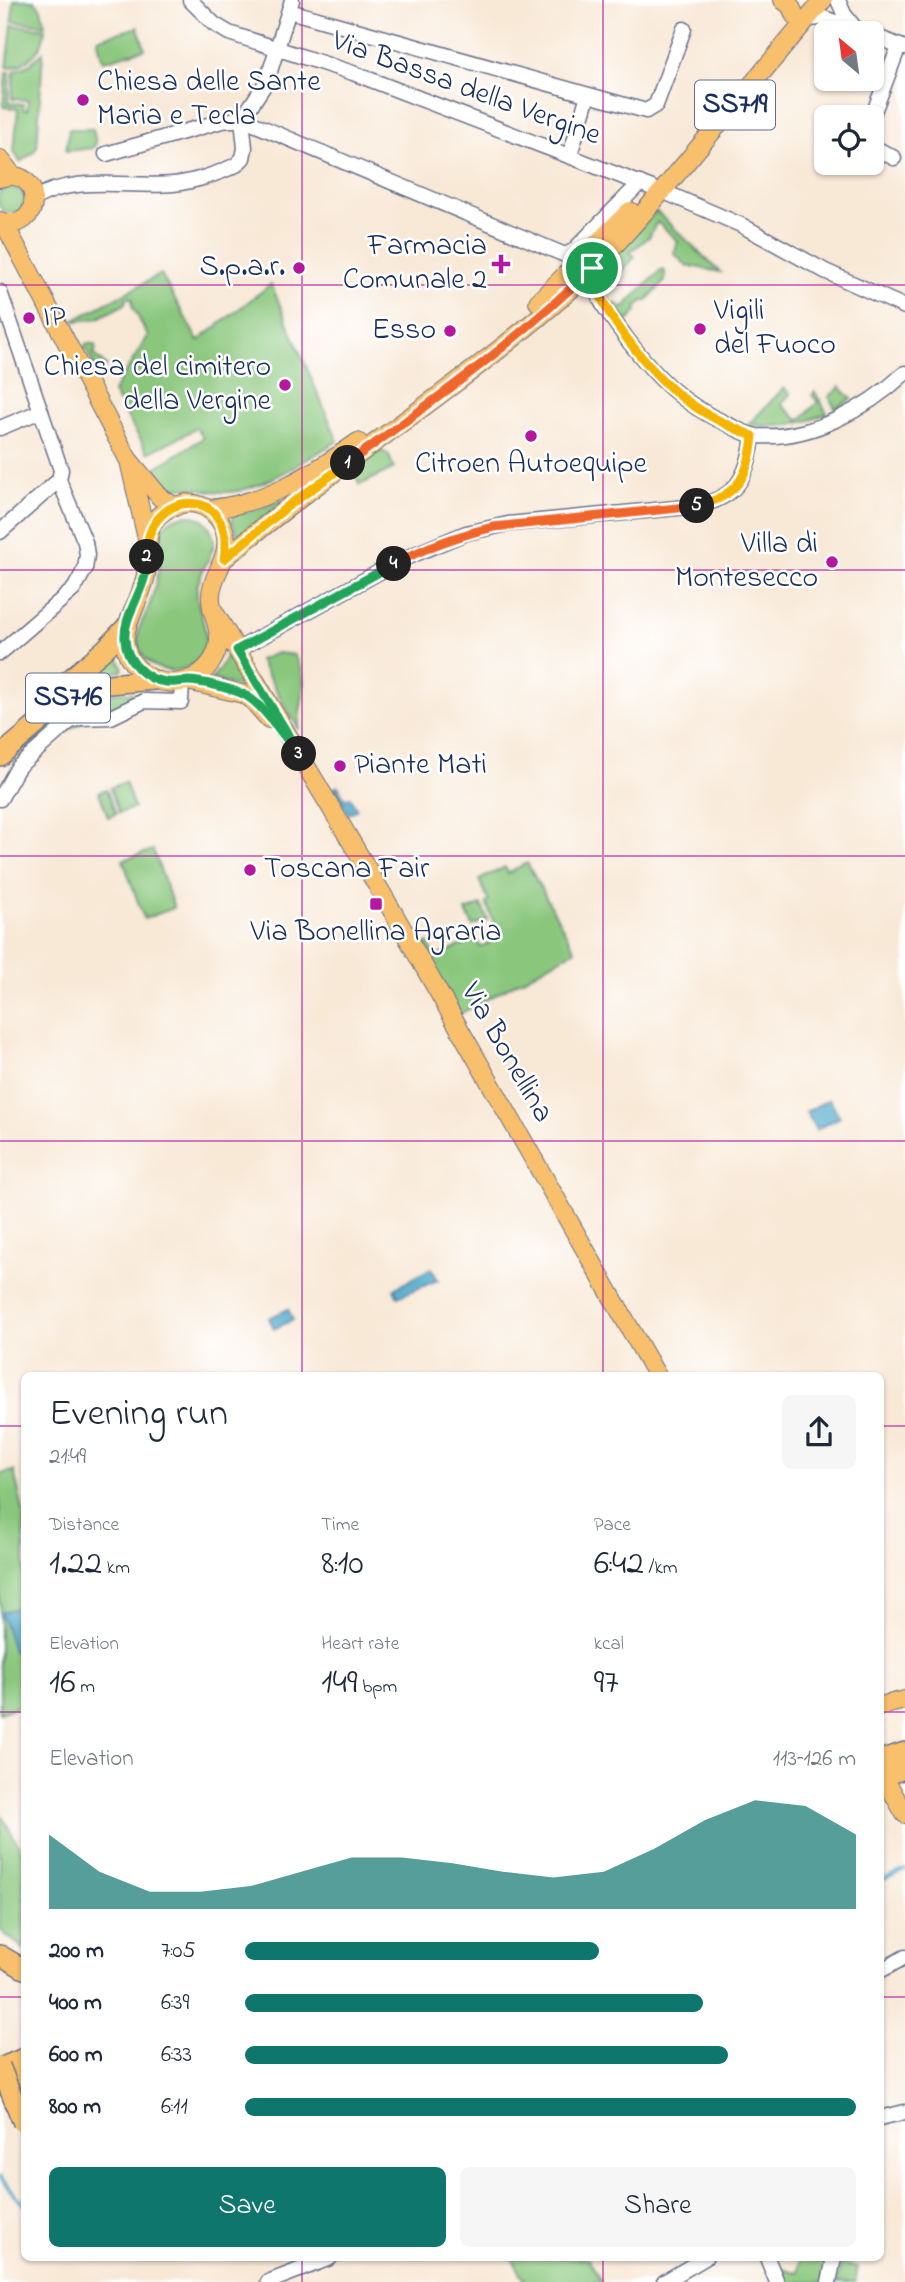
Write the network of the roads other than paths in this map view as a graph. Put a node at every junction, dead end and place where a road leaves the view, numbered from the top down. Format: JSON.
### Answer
{"nodes":[{"id":1,"x":190,"y":0,"type":"edge"},
{"id":2,"x":783,"y":0,"type":"edge"},
{"id":3,"x":809,"y":0,"type":"edge"},
{"id":4,"x":823,"y":0,"type":"edge"},
{"id":5,"x":838,"y":0,"type":"edge"},
{"id":6,"x":290,"y":6,"type":"edge"},
{"id":7,"x":801,"y":17,"type":"junction"},
{"id":8,"x":833,"y":21,"type":"edge"},
{"id":9,"x":853,"y":21,"type":"edge"},
{"id":10,"x":684,"y":29,"type":"dead end"},
{"id":11,"x":884,"y":40,"type":"edge"},
{"id":12,"x":902,"y":47,"type":"edge"},
{"id":13,"x":277,"y":50,"type":"junction"},
{"id":14,"x":587,"y":95,"type":"junction"},
{"id":15,"x":877,"y":105,"type":"edge"},
{"id":16,"x":242,"y":119,"type":"junction"},
{"id":17,"x":884,"y":153,"type":"edge"},
{"id":18,"x":106,"y":154,"type":"dead end"},
{"id":19,"x":570,"y":155,"type":"junction"},
{"id":20,"x":894,"y":158,"type":"dead end"},
{"id":21,"x":0,"y":159,"type":"edge"},
{"id":22,"x":19,"y":184,"type":"edge"},
{"id":23,"x":651,"y":187,"type":"junction"},
{"id":24,"x":9,"y":221,"type":"edge"},
{"id":25,"x":592,"y":268,"type":"junction"},
{"id":26,"x":573,"y":287,"type":"junction"},
{"id":27,"x":0,"y":292,"type":"edge"},
{"id":28,"x":600,"y":298,"type":"junction"},
{"id":29,"x":905,"y":307,"type":"edge"},
{"id":30,"x":905,"y":373,"type":"edge"},
{"id":31,"x":41,"y":411,"type":"junction"},
{"id":32,"x":0,"y":428,"type":"edge"},
{"id":33,"x":753,"y":436,"type":"junction"},
{"id":34,"x":128,"y":458,"type":"junction"},
{"id":35,"x":59,"y":480,"type":"junction"},
{"id":36,"x":175,"y":507,"type":"junction"},
{"id":37,"x":209,"y":509,"type":"junction"},
{"id":38,"x":0,"y":532,"type":"edge"},
{"id":39,"x":147,"y":539,"type":"junction"},
{"id":40,"x":224,"y":559,"type":"junction"},
{"id":41,"x":212,"y":608,"type":"junction"},
{"id":42,"x":125,"y":628,"type":"junction"},
{"id":43,"x":237,"y":650,"type":"junction"},
{"id":44,"x":0,"y":653,"type":"edge"},
{"id":45,"x":154,"y":680,"type":"junction"},
{"id":46,"x":185,"y":681,"type":"junction"},
{"id":47,"x":0,"y":738,"type":"edge"},
{"id":48,"x":0,"y":756,"type":"edge"},
{"id":49,"x":303,"y":759,"type":"junction"},
{"id":50,"x":0,"y":799,"type":"edge"},
{"id":51,"x":655,"y":1372,"type":"edge"},
{"id":52,"x":905,"y":1700,"type":"edge"},
{"id":53,"x":884,"y":1705,"type":"edge"},
{"id":54,"x":905,"y":1752,"type":"edge"},
{"id":55,"x":884,"y":1759,"type":"edge"},
{"id":56,"x":905,"y":1769,"type":"edge"},
{"id":57,"x":885,"y":1782,"type":"edge"},
{"id":58,"x":905,"y":1814,"type":"edge"},
{"id":59,"x":0,"y":1955,"type":"edge"},
{"id":60,"x":905,"y":1957,"type":"edge"},
{"id":61,"x":21,"y":1967,"type":"edge"},
{"id":62,"x":884,"y":1969,"type":"edge"},
{"id":63,"x":21,"y":2059,"type":"edge"},
{"id":64,"x":0,"y":2067,"type":"edge"},
{"id":65,"x":21,"y":2076,"type":"edge"},
{"id":66,"x":21,"y":2082,"type":"edge"},
{"id":67,"x":0,"y":2087,"type":"edge"},
{"id":68,"x":905,"y":2112,"type":"edge"},
{"id":69,"x":884,"y":2117,"type":"edge"},
{"id":70,"x":21,"y":2118,"type":"edge"},
{"id":71,"x":322,"y":2261,"type":"edge"},
{"id":72,"x":700,"y":2261,"type":"edge"},
{"id":73,"x":768,"y":2261,"type":"edge"},
{"id":74,"x":833,"y":2261,"type":"edge"},
{"id":75,"x":268,"y":2282,"type":"edge"},
{"id":76,"x":663,"y":2282,"type":"edge"},
{"id":77,"x":777,"y":2282,"type":"edge"},
{"id":78,"x":829,"y":2282,"type":"edge"}],
"edges":[{"from":1,"to":13,"type":"street","name":"Via Bassa della Vergine"},
{"from":2,"to":7,"type":"main road"},
{"from":3,"to":7,"type":"main road","number":"SS719"},
{"from":4,"to":7,"type":"main road","number":"SS719"},
{"from":5,"to":9,"type":"street"},
{"from":6,"to":13,"type":"street"},
{"from":6,"to":14,"type":"street"},
{"from":7,"to":8,"type":"street"},
{"from":7,"to":23,"type":"main road","number":"SS719"},
{"from":10,"to":14,"type":"street"},
{"from":11,"to":12,"type":"street"},
{"from":12,"to":15,"type":"street"},
{"from":13,"to":16,"type":"street"},
{"from":13,"to":19,"type":"street","name":"Via Bassa della Vergine"},
{"from":14,"to":19,"type":"street"},
{"from":16,"to":18,"type":"street"},
{"from":16,"to":22,"type":"street"},
{"from":16,"to":23,"type":"street"},
{"from":17,"to":20,"type":"street"},
{"from":19,"to":23,"type":"street","name":"Via Bassa della Vergine"},
{"from":21,"to":22,"type":"main road"},
{"from":22,"to":24,"type":"main road"},
{"from":23,"to":25,"type":"main road","number":"SS719"},
{"from":23,"to":29,"type":"street","name":"Via Bassa della Vergine"},
{"from":23,"to":37,"type":"main road","number":"SS719"},
{"from":24,"to":34,"type":"main road"},
{"from":25,"to":26,"type":"main road","number":"SS719"},
{"from":25,"to":28,"type":"street"},
{"from":26,"to":28,"type":"street"},
{"from":26,"to":40,"type":"main road","number":"SS719"},
{"from":27,"to":31,"type":"street"},
{"from":28,"to":33,"type":"street"},
{"from":30,"to":33,"type":"street"},
{"from":31,"to":32,"type":"street"},
{"from":31,"to":35,"type":"street"},
{"from":33,"to":43,"type":"street"},
{"from":34,"to":36,"type":"main road"},
{"from":34,"to":39,"type":"main road"},
{"from":35,"to":38,"type":"street"},
{"from":35,"to":44,"type":"street"},
{"from":36,"to":37,"type":"main road"},
{"from":36,"to":39,"type":"main road"},
{"from":37,"to":40,"type":"main road"},
{"from":39,"to":42,"type":"main road"},
{"from":40,"to":41,"type":"main road"},
{"from":41,"to":43,"type":"main road","name":"Via Bonellina"},
{"from":41,"to":46,"type":"main road"},
{"from":42,"to":45,"type":"main road"},
{"from":42,"to":47,"type":"highway","number":"SS716"},
{"from":43,"to":49,"type":"main road","name":"Via Bonellina"},
{"from":45,"to":46,"type":"main road","name":"Via Bonellina"},
{"from":45,"to":48,"type":"highway","number":"SS716"},
{"from":46,"to":49,"type":"main road","name":"Via Bonellina"},
{"from":46,"to":50,"type":"street"},
{"from":49,"to":51,"type":"main road","name":"Via Bonellina"},
{"from":52,"to":53,"type":"main road"},
{"from":54,"to":55,"type":"highway"},
{"from":56,"to":57,"type":"highway"},
{"from":57,"to":58,"type":"main road"},
{"from":59,"to":61,"type":"highway"},
{"from":60,"to":62,"type":"street"},
{"from":63,"to":64,"type":"highway"},
{"from":64,"to":70,"type":"highway","bridge":true},
{"from":65,"to":67,"type":"highway"},
{"from":66,"to":67,"type":"highway"},
{"from":68,"to":69,"type":"street"},
{"from":71,"to":75,"type":"street"},
{"from":72,"to":76,"type":"street"},
{"from":73,"to":77,"type":"street"},
{"from":74,"to":78,"type":"street"}]}
